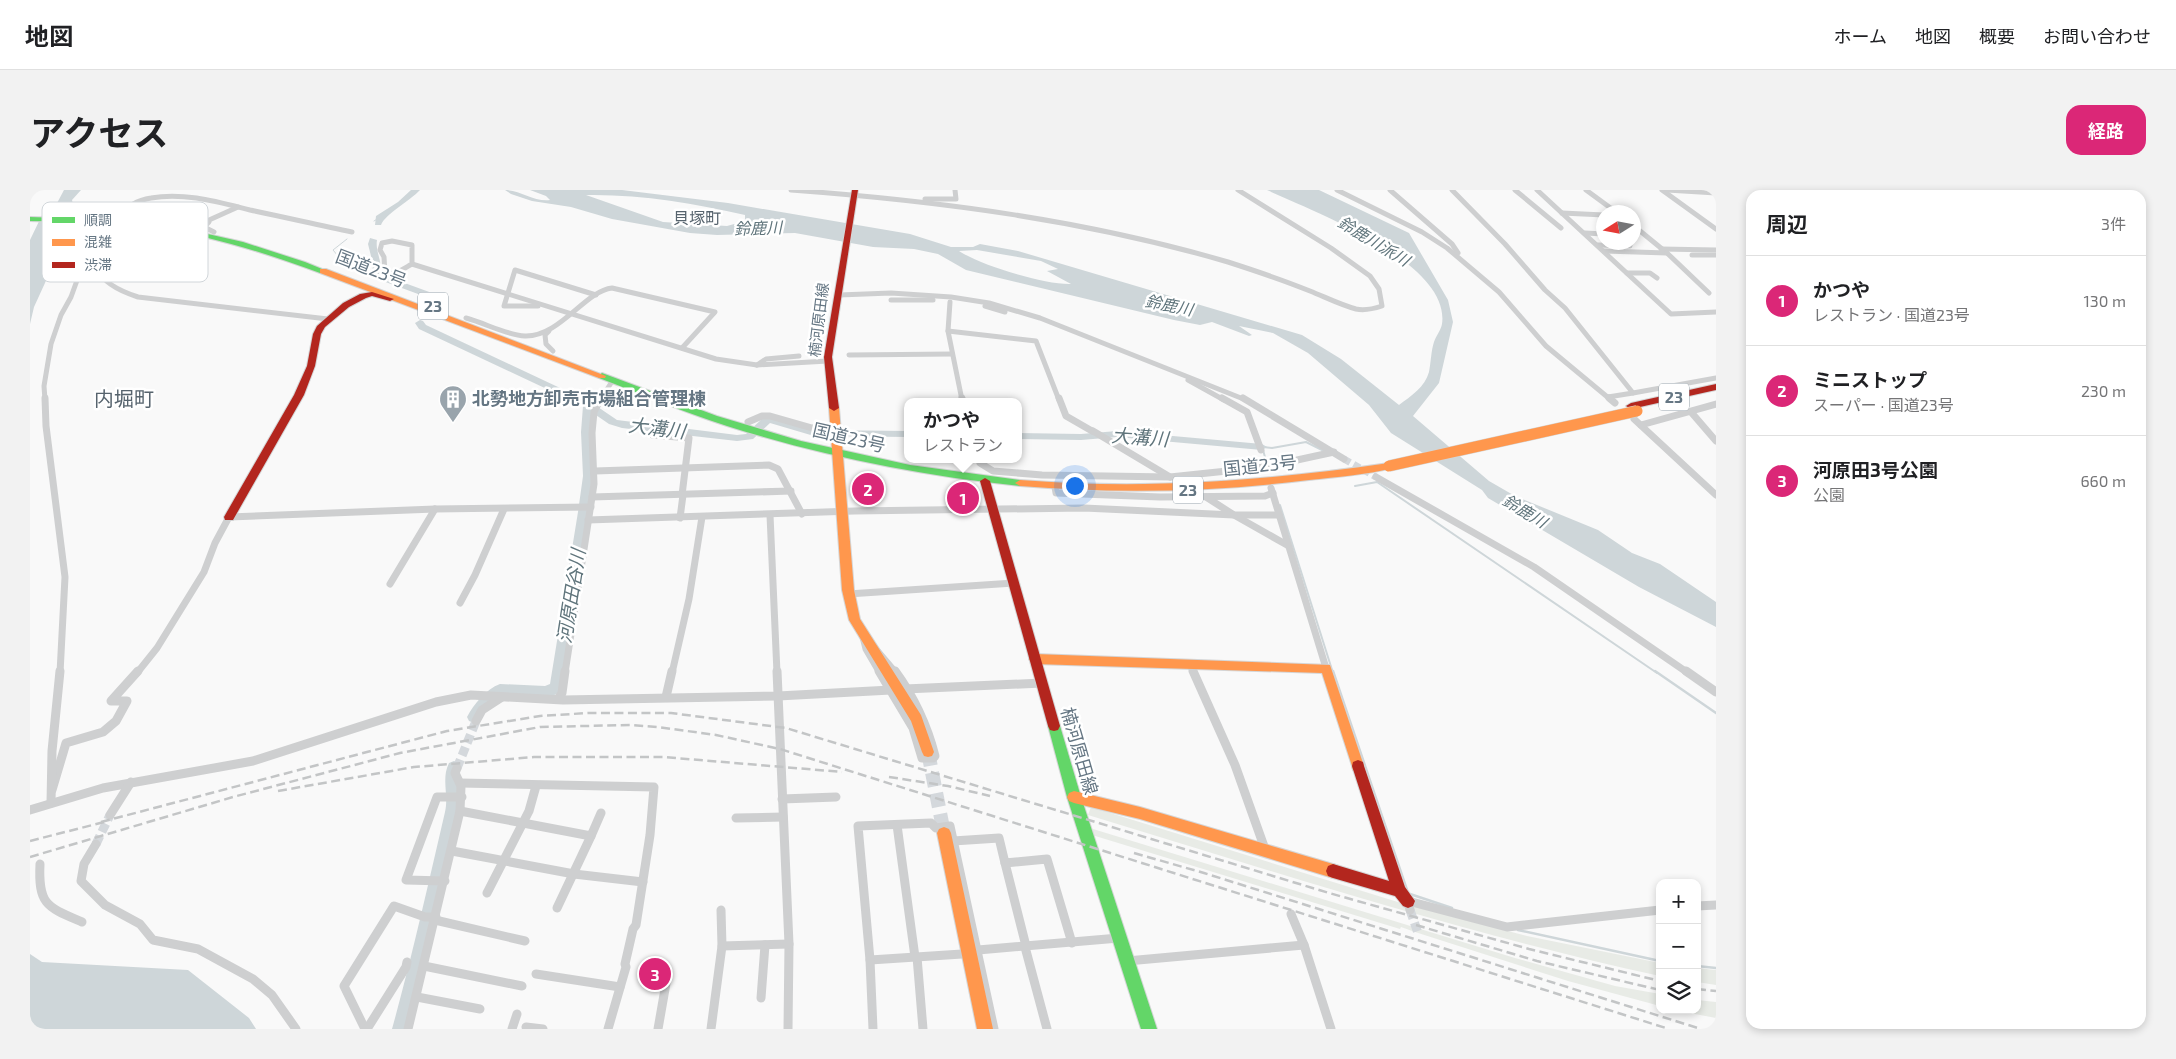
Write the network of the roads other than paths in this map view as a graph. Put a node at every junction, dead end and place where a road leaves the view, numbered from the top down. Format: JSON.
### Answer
{"nodes":[{"id":1,"x":791,"y":190,"type":"edge"},
{"id":2,"x":955,"y":190,"type":"edge"},
{"id":3,"x":1238,"y":190,"type":"edge"},
{"id":4,"x":1337,"y":190,"type":"edge"},
{"id":5,"x":1390,"y":190,"type":"edge"},
{"id":6,"x":1452,"y":190,"type":"edge"},
{"id":7,"x":1516,"y":190,"type":"edge"},
{"id":8,"x":1537,"y":190,"type":"edge"},
{"id":9,"x":1586,"y":190,"type":"edge"},
{"id":10,"x":1662,"y":190,"type":"edge"},
{"id":11,"x":1667,"y":190,"type":"edge"},
{"id":12,"x":1716,"y":193,"type":"edge"},
{"id":13,"x":854,"y":194,"type":"edge"},
{"id":14,"x":886,"y":199,"type":"junction"},
{"id":15,"x":138,"y":202,"type":"edge"},
{"id":16,"x":1606,"y":205,"type":"edge"},
{"id":17,"x":238,"y":207,"type":"junction"},
{"id":18,"x":1562,"y":213,"type":"junction"},
{"id":19,"x":1596,"y":215,"type":"edge"},
{"id":20,"x":211,"y":220,"type":"junction"},
{"id":21,"x":208,"y":221,"type":"edge"},
{"id":22,"x":208,"y":223,"type":"edge"},
{"id":23,"x":1561,"y":228,"type":"dead end"},
{"id":24,"x":208,"y":229,"type":"edge"},
{"id":25,"x":1716,"y":229,"type":"edge"},
{"id":26,"x":208,"y":231,"type":"edge"},
{"id":27,"x":214,"y":232,"type":"junction"},
{"id":28,"x":352,"y":232,"type":"dead end"},
{"id":29,"x":1641,"y":232,"type":"edge"},
{"id":30,"x":1585,"y":233,"type":"junction"},
{"id":31,"x":1596,"y":234,"type":"edge"},
{"id":32,"x":208,"y":235,"type":"edge"},
{"id":33,"x":1596,"y":243,"type":"edge"},
{"id":34,"x":1661,"y":249,"type":"junction"},
{"id":35,"x":1716,"y":250,"type":"edge"},
{"id":36,"x":1604,"y":251,"type":"joint"},
{"id":37,"x":1667,"y":253,"type":"junction"},
{"id":38,"x":1692,"y":255,"type":"dead end"},
{"id":39,"x":1716,"y":255,"type":"edge"},
{"id":40,"x":1462,"y":260,"type":"junction"},
{"id":41,"x":412,"y":264,"type":"junction"},
{"id":42,"x":318,"y":268,"type":"junction"},
{"id":43,"x":1627,"y":273,"type":"junction"},
{"id":44,"x":1657,"y":278,"type":"dead end"},
{"id":45,"x":76,"y":282,"type":"edge"},
{"id":46,"x":108,"y":282,"type":"edge"},
{"id":47,"x":838,"y":293,"type":"junction"},
{"id":48,"x":876,"y":293,"type":"junction"},
{"id":49,"x":1710,"y":293,"type":"dead end"},
{"id":50,"x":508,"y":294,"type":"junction"},
{"id":51,"x":596,"y":295,"type":"junction"},
{"id":52,"x":363,"y":296,"type":"junction"},
{"id":53,"x":891,"y":300,"type":"dead end"},
{"id":54,"x":933,"y":300,"type":"junction"},
{"id":55,"x":950,"y":302,"type":"junction"},
{"id":56,"x":988,"y":303,"type":"junction"},
{"id":57,"x":420,"y":306,"type":"junction"},
{"id":58,"x":545,"y":306,"type":"junction"},
{"id":59,"x":1716,"y":312,"type":"edge"},
{"id":60,"x":571,"y":313,"type":"junction"},
{"id":61,"x":466,"y":318,"type":"junction"},
{"id":62,"x":328,"y":319,"type":"junction"},
{"id":63,"x":554,"y":326,"type":"junction"},
{"id":64,"x":948,"y":331,"type":"junction"},
{"id":65,"x":682,"y":348,"type":"junction"},
{"id":66,"x":553,"y":351,"type":"junction"},
{"id":67,"x":952,"y":354,"type":"junction"},
{"id":68,"x":799,"y":356,"type":"dead end"},
{"id":69,"x":849,"y":356,"type":"dead end"},
{"id":70,"x":1144,"y":358,"type":"junction"},
{"id":71,"x":828,"y":361,"type":"junction"},
{"id":72,"x":757,"y":364,"type":"junction"},
{"id":73,"x":1716,"y":378,"type":"edge"},
{"id":74,"x":613,"y":380,"type":"junction"},
{"id":75,"x":1716,"y":388,"type":"edge"},
{"id":76,"x":1633,"y":393,"type":"junction"},
{"id":77,"x":1716,"y":393,"type":"edge"},
{"id":78,"x":1608,"y":397,"type":"junction"},
{"id":79,"x":962,"y":398,"type":"edge"},
{"id":80,"x":1615,"y":403,"type":"dead end"},
{"id":81,"x":1716,"y":404,"type":"edge"},
{"id":82,"x":1634,"y":412,"type":"junction"},
{"id":83,"x":1691,"y":412,"type":"junction"},
{"id":84,"x":1641,"y":425,"type":"junction"},
{"id":85,"x":756,"y":427,"type":"junction"},
{"id":86,"x":653,"y":434,"type":"dead end"},
{"id":87,"x":837,"y":441,"type":"junction"},
{"id":88,"x":1716,"y":441,"type":"edge"},
{"id":89,"x":1260,"y":448,"type":"dead end"},
{"id":90,"x":1333,"y":453,"type":"junction"},
{"id":91,"x":1344,"y":459,"type":"tunnel mouth"},
{"id":92,"x":1386,"y":463,"type":"junction"},
{"id":93,"x":686,"y":467,"type":"junction"},
{"id":94,"x":982,"y":469,"type":"edge"},
{"id":95,"x":595,"y":471,"type":"junction"},
{"id":96,"x":1170,"y":477,"type":"junction"},
{"id":97,"x":1376,"y":477,"type":"tunnel mouth"},
{"id":98,"x":1055,"y":487,"type":"junction"},
{"id":99,"x":790,"y":491,"type":"junction"},
{"id":100,"x":682,"y":495,"type":"junction"},
{"id":101,"x":1716,"y":495,"type":"edge"},
{"id":102,"x":592,"y":497,"type":"junction"},
{"id":103,"x":1206,"y":497,"type":"junction"},
{"id":104,"x":586,"y":507,"type":"junction"},
{"id":105,"x":993,"y":508,"type":"junction"},
{"id":106,"x":434,"y":509,"type":"junction"},
{"id":107,"x":504,"y":509,"type":"junction"},
{"id":108,"x":842,"y":512,"type":"junction"},
{"id":109,"x":802,"y":514,"type":"junction"},
{"id":110,"x":770,"y":515,"type":"junction"},
{"id":111,"x":1234,"y":515,"type":"junction"},
{"id":112,"x":1280,"y":515,"type":"junction"},
{"id":113,"x":229,"y":517,"type":"junction"},
{"id":114,"x":702,"y":517,"type":"junction"},
{"id":115,"x":680,"y":518,"type":"junction"},
{"id":116,"x":588,"y":520,"type":"junction"},
{"id":117,"x":1287,"y":545,"type":"junction"},
{"id":118,"x":1014,"y":583,"type":"junction"},
{"id":119,"x":390,"y":584,"type":"dead end"},
{"id":120,"x":848,"y":594,"type":"junction"},
{"id":121,"x":460,"y":603,"type":"dead end"},
{"id":122,"x":862,"y":634,"type":"junction"},
{"id":123,"x":1035,"y":659,"type":"junction"},
{"id":124,"x":1190,"y":664,"type":"junction"},
{"id":125,"x":1326,"y":668,"type":"junction"},
{"id":126,"x":1042,"y":683,"type":"junction"},
{"id":127,"x":905,"y":689,"type":"junction"},
{"id":128,"x":891,"y":690,"type":"junction"},
{"id":129,"x":1716,"y":692,"type":"edge"},
{"id":130,"x":496,"y":696,"type":"junction"},
{"id":131,"x":778,"y":696,"type":"junction"},
{"id":132,"x":666,"y":697,"type":"junction"},
{"id":133,"x":558,"y":699,"type":"junction"},
{"id":134,"x":476,"y":721,"type":"tunnel mouth"},
{"id":135,"x":928,"y":752,"type":"tunnel mouth"},
{"id":136,"x":457,"y":768,"type":"tunnel mouth"},
{"id":137,"x":131,"y":782,"type":"junction"},
{"id":138,"x":460,"y":783,"type":"junction"},
{"id":139,"x":536,"y":786,"type":"junction"},
{"id":140,"x":52,"y":790,"type":"junction"},
{"id":141,"x":456,"y":797,"type":"junction"},
{"id":142,"x":836,"y":797,"type":"dead end"},
{"id":143,"x":1074,"y":797,"type":"junction"},
{"id":144,"x":782,"y":799,"type":"junction"},
{"id":145,"x":51,"y":803,"type":"junction"},
{"id":146,"x":34,"y":809,"type":"edge"},
{"id":147,"x":460,"y":811,"type":"junction"},
{"id":148,"x":601,"y":813,"type":"dead end"},
{"id":149,"x":110,"y":815,"type":"tunnel mouth"},
{"id":150,"x":783,"y":817,"type":"junction"},
{"id":151,"x":736,"y":818,"type":"dead end"},
{"id":152,"x":524,"y":823,"type":"junction"},
{"id":153,"x":897,"y":825,"type":"junction"},
{"id":154,"x":940,"y":830,"type":"junction"},
{"id":155,"x":591,"y":836,"type":"junction"},
{"id":156,"x":953,"y":841,"type":"junction"},
{"id":157,"x":96,"y":844,"type":"tunnel mouth"},
{"id":158,"x":452,"y":851,"type":"junction"},
{"id":159,"x":1266,"y":852,"type":"junction"},
{"id":160,"x":504,"y":861,"type":"junction"},
{"id":161,"x":1006,"y":863,"type":"junction"},
{"id":162,"x":40,"y":864,"type":"dead end"},
{"id":163,"x":574,"y":874,"type":"junction"},
{"id":164,"x":440,"y":881,"type":"junction"},
{"id":165,"x":643,"y":882,"type":"junction"},
{"id":166,"x":1399,"y":891,"type":"junction"},
{"id":167,"x":487,"y":893,"type":"dead end"},
{"id":168,"x":1716,"y":904,"type":"edge"},
{"id":169,"x":1409,"y":906,"type":"joint"},
{"id":170,"x":1701,"y":906,"type":"edge"},
{"id":171,"x":557,"y":908,"type":"dead end"},
{"id":172,"x":722,"y":910,"type":"dead end"},
{"id":173,"x":1656,"y":910,"type":"edge"},
{"id":174,"x":1291,"y":914,"type":"dead end"},
{"id":175,"x":432,"y":918,"type":"junction"},
{"id":176,"x":82,"y":922,"type":"dead end"},
{"id":177,"x":1119,"y":938,"type":"junction"},
{"id":178,"x":525,"y":941,"type":"dead end"},
{"id":179,"x":1072,"y":943,"type":"junction"},
{"id":180,"x":789,"y":944,"type":"junction"},
{"id":181,"x":765,"y":945,"type":"junction"},
{"id":182,"x":1304,"y":945,"type":"junction"},
{"id":183,"x":722,"y":946,"type":"junction"},
{"id":184,"x":1025,"y":946,"type":"junction"},
{"id":185,"x":978,"y":950,"type":"junction"},
{"id":186,"x":962,"y":954,"type":"junction"},
{"id":187,"x":916,"y":957,"type":"junction"},
{"id":188,"x":870,"y":960,"type":"junction"},
{"id":189,"x":1127,"y":961,"type":"junction"},
{"id":190,"x":407,"y":962,"type":"dead end"},
{"id":191,"x":424,"y":966,"type":"junction"},
{"id":192,"x":668,"y":972,"type":"dead end"},
{"id":193,"x":536,"y":974,"type":"dead end"},
{"id":194,"x":522,"y":986,"type":"dead end"},
{"id":195,"x":620,"y":987,"type":"junction"},
{"id":196,"x":417,"y":997,"type":"junction"},
{"id":197,"x":762,"y":998,"type":"dead end"},
{"id":198,"x":480,"y":1009,"type":"dead end"},
{"id":199,"x":517,"y":1014,"type":"dead end"},
{"id":200,"x":526,"y":1027,"type":"dead end"},
{"id":201,"x":296,"y":1029,"type":"edge"},
{"id":202,"x":366,"y":1029,"type":"edge"},
{"id":203,"x":408,"y":1029,"type":"edge"},
{"id":204,"x":512,"y":1029,"type":"edge"},
{"id":205,"x":543,"y":1029,"type":"edge"},
{"id":206,"x":608,"y":1029,"type":"edge"},
{"id":207,"x":658,"y":1029,"type":"edge"},
{"id":208,"x":711,"y":1029,"type":"edge"},
{"id":209,"x":788,"y":1029,"type":"edge"},
{"id":210,"x":873,"y":1029,"type":"edge"},
{"id":211,"x":923,"y":1029,"type":"edge"},
{"id":212,"x":978,"y":1029,"type":"edge"},
{"id":213,"x":985,"y":1029,"type":"edge"},
{"id":214,"x":994,"y":1029,"type":"edge"},
{"id":215,"x":1047,"y":1029,"type":"edge"},
{"id":216,"x":1149,"y":1029,"type":"edge"},
{"id":217,"x":1331,"y":1029,"type":"edge"}],
"edges":[{"from":1,"to":13,"type":"street"},
{"from":2,"to":14,"type":"street"},
{"from":3,"to":14,"type":"street"},
{"from":4,"to":40,"type":"street"},
{"from":5,"to":40,"type":"street"},
{"from":6,"to":76,"type":"street"},
{"from":7,"to":23,"type":"street"},
{"from":8,"to":18,"type":"street"},
{"from":9,"to":16,"type":"street"},
{"from":10,"to":25,"type":"street"},
{"from":11,"to":12,"type":"street"},
{"from":13,"to":14,"type":"street"},
{"from":13,"to":47,"type":"main road","name":"楠河原田線"},
{"from":15,"to":17,"type":"street"},
{"from":17,"to":20,"type":"street"},
{"from":17,"to":28,"type":"street"},
{"from":18,"to":19,"type":"street"},
{"from":18,"to":30,"type":"street"},
{"from":20,"to":21,"type":"street"},
{"from":20,"to":22,"type":"street"},
{"from":24,"to":27,"type":"street"},
{"from":26,"to":27,"type":"main road","name":"国道23号","number":"23"},
{"from":27,"to":61,"type":"main road","name":"国道23号","number":"23"},
{"from":29,"to":34,"type":"street"},
{"from":30,"to":31,"type":"street"},
{"from":30,"to":33,"type":"street"},
{"from":32,"to":42,"type":"main road","name":"国道23号","number":"23"},
{"from":34,"to":35,"type":"street"},
{"from":34,"to":37,"type":"street"},
{"from":36,"to":37,"type":"street"},
{"from":36,"to":43,"type":"street"},
{"from":37,"to":49,"type":"street"},
{"from":38,"to":39,"type":"street"},
{"from":40,"to":78,"type":"street"},
{"from":41,"to":41,"type":"street"},
{"from":41,"to":50,"type":"street"},
{"from":42,"to":52,"type":"main road"},
{"from":42,"to":57,"type":"main road","name":"国道23号","number":"23"},
{"from":43,"to":44,"type":"street"},
{"from":43,"to":59,"type":"street"},
{"from":45,"to":140,"type":"street"},
{"from":46,"to":62,"type":"street"},
{"from":47,"to":48,"type":"street"},
{"from":47,"to":71,"type":"main road","name":"楠河原田線"},
{"from":48,"to":54,"type":"street"},
{"from":48,"to":56,"type":"street"},
{"from":50,"to":51,"type":"street"},
{"from":50,"to":58,"type":"street"},
{"from":50,"to":58,"type":"street"},
{"from":51,"to":60,"type":"street"},
{"from":51,"to":65,"type":"street"},
{"from":52,"to":57,"type":"main road"},
{"from":52,"to":62,"type":"main road"},
{"from":53,"to":54,"type":"street"},
{"from":54,"to":55,"type":"street"},
{"from":55,"to":56,"type":"street"},
{"from":55,"to":64,"type":"street"},
{"from":56,"to":70,"type":"street"},
{"from":57,"to":74,"type":"main road","name":"国道23号","number":"23"},
{"from":58,"to":60,"type":"street"},
{"from":60,"to":63,"type":"street"},
{"from":60,"to":65,"type":"street"},
{"from":61,"to":63,"type":"street"},
{"from":61,"to":66,"type":"main road","name":"国道23号","number":"23"},
{"from":62,"to":113,"type":"main road"},
{"from":63,"to":66,"type":"street"},
{"from":64,"to":67,"type":"street"},
{"from":64,"to":96,"type":"street"},
{"from":65,"to":72,"type":"street"},
{"from":66,"to":85,"type":"main road","name":"国道23号","number":"23"},
{"from":67,"to":69,"type":"street"},
{"from":67,"to":79,"type":"street"},
{"from":68,"to":72,"type":"street"},
{"from":70,"to":89,"type":"street"},
{"from":70,"to":90,"type":"street"},
{"from":71,"to":72,"type":"street"},
{"from":71,"to":87,"type":"main road","name":"楠河原田線"},
{"from":73,"to":76,"type":"street"},
{"from":74,"to":85,"type":"main road","name":"国道23号","number":"23"},
{"from":74,"to":95,"type":"street"},
{"from":75,"to":82,"type":"main road","name":"国道23号","number":"23"},
{"from":76,"to":78,"type":"street"},
{"from":77,"to":82,"type":"main road","name":"国道23号","number":"23"},
{"from":78,"to":80,"type":"street"},
{"from":81,"to":83,"type":"street"},
{"from":82,"to":84,"type":"street"},
{"from":82,"to":92,"type":"main road","name":"国道23号","number":"23"},
{"from":83,"to":84,"type":"street"},
{"from":83,"to":88,"type":"street"},
{"from":84,"to":101,"type":"street"},
{"from":85,"to":87,"type":"main road","name":"国道23号","number":"23"},
{"from":85,"to":87,"type":"street"},
{"from":86,"to":93,"type":"street"},
{"from":87,"to":94,"type":"main road","name":"国道23号","number":"23"},
{"from":87,"to":108,"type":"main road","name":"楠河原田線"},
{"from":90,"to":91,"type":"street"},
{"from":90,"to":96,"type":"street"},
{"from":92,"to":94,"type":"main road","name":"国道23号","number":"23"},
{"from":92,"to":98,"type":"main road","name":"国道23号","number":"23"},
{"from":93,"to":95,"type":"street"},
{"from":93,"to":99,"type":"street"},
{"from":93,"to":100,"type":"street"},
{"from":94,"to":96,"type":"street"},
{"from":94,"to":98,"type":"main road","name":"国道23号","number":"23"},
{"from":94,"to":105,"type":"main road","name":"楠河原田線"},
{"from":95,"to":102,"type":"street"},
{"from":97,"to":129,"type":"street"},
{"from":98,"to":103,"type":"street"},
{"from":99,"to":100,"type":"street"},
{"from":99,"to":109,"type":"street"},
{"from":100,"to":102,"type":"street"},
{"from":100,"to":115,"type":"street"},
{"from":102,"to":104,"type":"street"},
{"from":103,"to":111,"type":"street"},
{"from":103,"to":112,"type":"street"},
{"from":104,"to":107,"type":"street"},
{"from":104,"to":116,"type":"street"},
{"from":105,"to":108,"type":"street"},
{"from":105,"to":111,"type":"street"},
{"from":105,"to":118,"type":"main road","name":"楠河原田線"},
{"from":106,"to":107,"type":"street"},
{"from":106,"to":113,"type":"street"},
{"from":106,"to":119,"type":"street"},
{"from":107,"to":121,"type":"street"},
{"from":108,"to":109,"type":"street"},
{"from":108,"to":120,"type":"main road","name":"楠河原田線"},
{"from":109,"to":110,"type":"street"},
{"from":110,"to":114,"type":"street"},
{"from":110,"to":131,"type":"street"},
{"from":111,"to":112,"type":"street"},
{"from":111,"to":117,"type":"street"},
{"from":112,"to":117,"type":"street"},
{"from":113,"to":140,"type":"street"},
{"from":114,"to":115,"type":"street"},
{"from":114,"to":132,"type":"street"},
{"from":115,"to":116,"type":"street"},
{"from":116,"to":133,"type":"street"},
{"from":117,"to":125,"type":"street"},
{"from":118,"to":120,"type":"street"},
{"from":118,"to":123,"type":"main road","name":"楠河原田線"},
{"from":120,"to":122,"type":"main road","name":"楠河原田線"},
{"from":122,"to":127,"type":"street"},
{"from":122,"to":128,"type":"street"},
{"from":122,"to":135,"type":"main road","name":"楠河原田線"},
{"from":123,"to":124,"type":"main road"},
{"from":123,"to":126,"type":"main road","name":"楠河原田線"},
{"from":124,"to":125,"type":"main road"},
{"from":124,"to":159,"type":"street"},
{"from":125,"to":166,"type":"main road"},
{"from":126,"to":127,"type":"street"},
{"from":126,"to":143,"type":"main road","name":"楠河原田線"},
{"from":127,"to":128,"type":"street"},
{"from":128,"to":131,"type":"street"},
{"from":130,"to":133,"type":"street"},
{"from":130,"to":134,"type":"street"},
{"from":130,"to":137,"type":"street"},
{"from":131,"to":132,"type":"street"},
{"from":131,"to":144,"type":"street"},
{"from":132,"to":133,"type":"street"},
{"from":136,"to":138,"type":"street"},
{"from":137,"to":145,"type":"street"},
{"from":137,"to":149,"type":"street"},
{"from":138,"to":139,"type":"street"},
{"from":138,"to":141,"type":"street"},
{"from":139,"to":152,"type":"street"},
{"from":139,"to":165,"type":"street"},
{"from":140,"to":145,"type":"street"},
{"from":141,"to":147,"type":"street"},
{"from":141,"to":164,"type":"street"},
{"from":142,"to":144,"type":"street"},
{"from":143,"to":159,"type":"main road"},
{"from":143,"to":177,"type":"main road","name":"楠河原田線"},
{"from":144,"to":150,"type":"street"},
{"from":145,"to":146,"type":"street"},
{"from":147,"to":152,"type":"street"},
{"from":147,"to":158,"type":"street"},
{"from":148,"to":155,"type":"street"},
{"from":150,"to":151,"type":"street"},
{"from":150,"to":180,"type":"street"},
{"from":152,"to":155,"type":"street"},
{"from":152,"to":160,"type":"street"},
{"from":153,"to":154,"type":"street"},
{"from":153,"to":187,"type":"street"},
{"from":153,"to":188,"type":"street"},
{"from":154,"to":156,"type":"street"},
{"from":154,"to":186,"type":"street"},
{"from":154,"to":213,"type":"main road"},
{"from":155,"to":163,"type":"street"},
{"from":156,"to":161,"type":"street"},
{"from":156,"to":185,"type":"street"},
{"from":157,"to":201,"type":"street"},
{"from":158,"to":160,"type":"street"},
{"from":158,"to":164,"type":"street"},
{"from":159,"to":166,"type":"main road"},
{"from":160,"to":163,"type":"street"},
{"from":160,"to":167,"type":"street"},
{"from":161,"to":179,"type":"street"},
{"from":161,"to":184,"type":"street"},
{"from":162,"to":176,"type":"street"},
{"from":163,"to":165,"type":"street"},
{"from":163,"to":171,"type":"street"},
{"from":164,"to":175,"type":"street"},
{"from":165,"to":195,"type":"street"},
{"from":166,"to":169,"type":"main road"},
{"from":168,"to":170,"type":"street"},
{"from":169,"to":173,"type":"street"},
{"from":172,"to":183,"type":"street"},
{"from":174,"to":182,"type":"street"},
{"from":175,"to":178,"type":"street"},
{"from":175,"to":191,"type":"street"},
{"from":175,"to":202,"type":"street"},
{"from":177,"to":179,"type":"street"},
{"from":177,"to":189,"type":"main road","name":"楠河原田線"},
{"from":179,"to":184,"type":"street"},
{"from":180,"to":181,"type":"street"},
{"from":180,"to":209,"type":"street"},
{"from":181,"to":183,"type":"street"},
{"from":181,"to":197,"type":"street"},
{"from":182,"to":189,"type":"street"},
{"from":182,"to":217,"type":"street"},
{"from":183,"to":208,"type":"street"},
{"from":184,"to":185,"type":"street"},
{"from":184,"to":215,"type":"street"},
{"from":185,"to":214,"type":"street"},
{"from":186,"to":187,"type":"street"},
{"from":186,"to":212,"type":"street"},
{"from":187,"to":188,"type":"street"},
{"from":187,"to":211,"type":"street"},
{"from":188,"to":210,"type":"street"},
{"from":189,"to":216,"type":"main road","name":"楠河原田線"},
{"from":190,"to":202,"type":"street"},
{"from":191,"to":194,"type":"street"},
{"from":191,"to":196,"type":"street"},
{"from":192,"to":207,"type":"street"},
{"from":193,"to":195,"type":"street"},
{"from":195,"to":206,"type":"street"},
{"from":196,"to":198,"type":"street"},
{"from":196,"to":203,"type":"street"},
{"from":199,"to":204,"type":"street"},
{"from":200,"to":205,"type":"street"}]}
